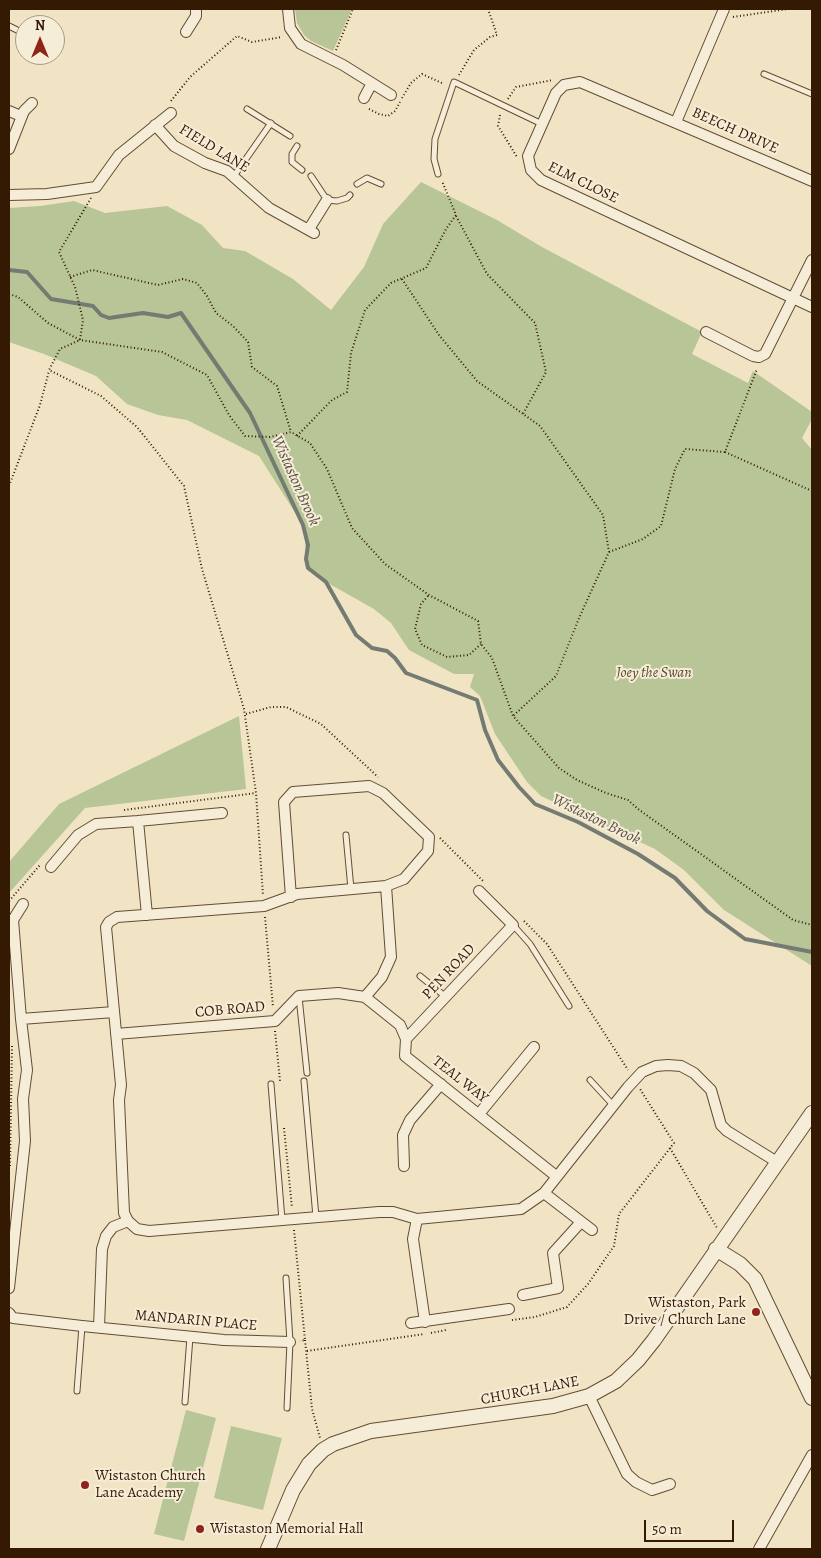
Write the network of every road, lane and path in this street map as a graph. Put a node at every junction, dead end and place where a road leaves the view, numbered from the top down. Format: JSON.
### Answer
{"nodes":[{"id":1,"x":196,"y":9,"type":"edge"},
{"id":2,"x":288,"y":9,"type":"edge"},
{"id":3,"x":354,"y":9,"type":"edge"},
{"id":4,"x":488,"y":9,"type":"edge"},
{"id":5,"x":788,"y":9,"type":"edge"},
{"id":6,"x":722,"y":12,"type":"edge"},
{"id":7,"x":186,"y":32,"type":"dead end"},
{"id":8,"x":293,"y":35,"type":"junction"},
{"id":9,"x":332,"y":60,"type":"junction"},
{"id":10,"x":764,"y":74,"type":"dead end"},
{"id":11,"x":454,"y":82,"type":"junction"},
{"id":12,"x":372,"y":83,"type":"junction"},
{"id":13,"x":812,"y":94,"type":"edge"},
{"id":14,"x":391,"y":96,"type":"dead end"},
{"id":15,"x":364,"y":98,"type":"joint"},
{"id":16,"x":32,"y":103,"type":"dead end"},
{"id":17,"x":247,"y":109,"type":"dead end"},
{"id":18,"x":9,"y":111,"type":"edge"},
{"id":19,"x":171,"y":113,"type":"joint"},
{"id":20,"x":21,"y":116,"type":"junction"},
{"id":21,"x":676,"y":122,"type":"junction"},
{"id":22,"x":271,"y":123,"type":"junction"},
{"id":23,"x":543,"y":124,"type":"junction"},
{"id":24,"x":155,"y":125,"type":"junction"},
{"id":25,"x":290,"y":136,"type":"dead end"},
{"id":26,"x":297,"y":146,"type":"dead end"},
{"id":27,"x":9,"y":149,"type":"edge"},
{"id":28,"x":302,"y":170,"type":"dead end"},
{"id":29,"x":438,"y":174,"type":"joint"},
{"id":30,"x":234,"y":176,"type":"junction"},
{"id":31,"x":312,"y":176,"type":"dead end"},
{"id":32,"x":812,"y":181,"type":"edge"},
{"id":33,"x":357,"y":184,"type":"dead end"},
{"id":34,"x":381,"y":184,"type":"dead end"},
{"id":35,"x":96,"y":187,"type":"junction"},
{"id":36,"x":9,"y":195,"type":"edge"},
{"id":37,"x":350,"y":195,"type":"dead end"},
{"id":38,"x":327,"y":200,"type":"junction"},
{"id":39,"x":456,"y":216,"type":"junction"},
{"id":40,"x":812,"y":260,"type":"edge"},
{"id":41,"x":70,"y":277,"type":"junction"},
{"id":42,"x":402,"y":279,"type":"junction"},
{"id":43,"x":9,"y":294,"type":"edge"},
{"id":44,"x":794,"y":298,"type":"junction"},
{"id":45,"x":812,"y":307,"type":"edge"},
{"id":46,"x":706,"y":332,"type":"dead end"},
{"id":47,"x":80,"y":340,"type":"junction"},
{"id":48,"x":762,"y":356,"type":"junction"},
{"id":49,"x":49,"y":370,"type":"junction"},
{"id":50,"x":523,"y":414,"type":"junction"},
{"id":51,"x":291,"y":432,"type":"junction"},
{"id":52,"x":297,"y":436,"type":"junction"},
{"id":53,"x":725,"y":452,"type":"junction"},
{"id":54,"x":9,"y":486,"type":"edge"},
{"id":55,"x":812,"y":491,"type":"edge"},
{"id":56,"x":609,"y":552,"type":"junction"},
{"id":57,"x":429,"y":595,"type":"junction"},
{"id":58,"x":481,"y":644,"type":"junction"},
{"id":59,"x":245,"y":714,"type":"junction"},
{"id":60,"x":513,"y":716,"type":"junction"},
{"id":61,"x":382,"y":781,"type":"dead end"},
{"id":62,"x":222,"y":813,"type":"dead end"},
{"id":63,"x":138,"y":821,"type":"junction"},
{"id":64,"x":346,"y":835,"type":"dead end"},
{"id":65,"x":438,"y":836,"type":"dead end"},
{"id":66,"x":51,"y":867,"type":"dead end"},
{"id":67,"x":386,"y":886,"type":"junction"},
{"id":68,"x":483,"y":888,"type":"joint"},
{"id":69,"x":351,"y":890,"type":"junction"},
{"id":70,"x":291,"y":896,"type":"junction"},
{"id":71,"x":22,"y":904,"type":"dead end"},
{"id":72,"x":264,"y":906,"type":"junction"},
{"id":73,"x":147,"y":915,"type":"junction"},
{"id":74,"x":523,"y":920,"type":"dead end"},
{"id":75,"x":812,"y":925,"type":"edge"},
{"id":76,"x":514,"y":926,"type":"junction"},
{"id":77,"x":420,"y":976,"type":"dead end"},
{"id":78,"x":299,"y":996,"type":"junction"},
{"id":79,"x":446,"y":997,"type":"junction"},
{"id":80,"x":365,"y":998,"type":"junction"},
{"id":81,"x":569,"y":1006,"type":"dead end"},
{"id":82,"x":114,"y":1012,"type":"junction"},
{"id":83,"x":21,"y":1019,"type":"junction"},
{"id":84,"x":274,"y":1021,"type":"junction"},
{"id":85,"x":116,"y":1034,"type":"junction"},
{"id":86,"x":406,"y":1040,"type":"junction"},
{"id":87,"x":12,"y":1046,"type":"dead end"},
{"id":88,"x":534,"y":1047,"type":"dead end"},
{"id":89,"x":307,"y":1073,"type":"dead end"},
{"id":90,"x":590,"y":1080,"type":"dead end"},
{"id":91,"x":634,"y":1080,"type":"junction"},
{"id":92,"x":304,"y":1081,"type":"dead end"},
{"id":93,"x":270,"y":1084,"type":"dead end"},
{"id":94,"x":441,"y":1084,"type":"junction"},
{"id":95,"x":281,"y":1090,"type":"dead end"},
{"id":96,"x":614,"y":1105,"type":"junction"},
{"id":97,"x":812,"y":1112,"type":"edge"},
{"id":98,"x":479,"y":1114,"type":"junction"},
{"id":99,"x":284,"y":1119,"type":"dead end"},
{"id":100,"x":670,"y":1148,"type":"junction"},
{"id":101,"x":777,"y":1162,"type":"junction"},
{"id":102,"x":404,"y":1166,"type":"dead end"},
{"id":103,"x":10,"y":1173,"type":"edge"},
{"id":104,"x":556,"y":1176,"type":"junction"},
{"id":105,"x":544,"y":1193,"type":"junction"},
{"id":106,"x":316,"y":1217,"type":"junction"},
{"id":107,"x":293,"y":1219,"type":"junction"},
{"id":108,"x":417,"y":1219,"type":"junction"},
{"id":109,"x":282,"y":1220,"type":"junction"},
{"id":110,"x":128,"y":1221,"type":"junction"},
{"id":111,"x":581,"y":1222,"type":"junction"},
{"id":112,"x":592,"y":1230,"type":"dead end"},
{"id":113,"x":720,"y":1244,"type":"junction"},
{"id":114,"x":286,"y":1278,"type":"dead end"},
{"id":115,"x":9,"y":1288,"type":"edge"},
{"id":116,"x":523,"y":1295,"type":"dead end"},
{"id":117,"x":509,"y":1309,"type":"dead end"},
{"id":118,"x":10,"y":1318,"type":"edge"},
{"id":119,"x":506,"y":1321,"type":"dead end"},
{"id":120,"x":425,"y":1322,"type":"junction"},
{"id":121,"x":411,"y":1323,"type":"dead end"},
{"id":122,"x":82,"y":1326,"type":"junction"},
{"id":123,"x":99,"y":1327,"type":"junction"},
{"id":124,"x":450,"y":1330,"type":"dead end"},
{"id":125,"x":190,"y":1336,"type":"junction"},
{"id":126,"x":305,"y":1340,"type":"junction"},
{"id":127,"x":290,"y":1342,"type":"junction"},
{"id":128,"x":307,"y":1351,"type":"junction"},
{"id":129,"x":77,"y":1391,"type":"dead end"},
{"id":130,"x":589,"y":1396,"type":"junction"},
{"id":131,"x":812,"y":1398,"type":"edge"},
{"id":132,"x":185,"y":1402,"type":"dead end"},
{"id":133,"x":287,"y":1408,"type":"dead end"},
{"id":134,"x":323,"y":1450,"type":"junction"},
{"id":135,"x":812,"y":1455,"type":"edge"},
{"id":136,"x":807,"y":1474,"type":"edge"},
{"id":137,"x":670,"y":1484,"type":"dead end"},
{"id":138,"x":268,"y":1549,"type":"edge"},
{"id":139,"x":759,"y":1549,"type":"edge"}],
"edges":[{"from":1,"to":7,"type":"street"},
{"from":2,"to":8,"type":"street"},
{"from":3,"to":9,"type":"path"},
{"from":4,"to":11,"type":"path"},
{"from":5,"to":6,"type":"path"},
{"from":6,"to":21,"type":"street","name":"BEECH DRIVE"},
{"from":8,"to":9,"type":"street"},
{"from":8,"to":19,"type":"path"},
{"from":9,"to":12,"type":"street"},
{"from":10,"to":13,"type":"lane"},
{"from":11,"to":15,"type":"path"},
{"from":11,"to":23,"type":"lane"},
{"from":11,"to":29,"type":"lane"},
{"from":12,"to":14,"type":"street"},
{"from":12,"to":15,"type":"street"},
{"from":16,"to":20,"type":"street"},
{"from":17,"to":22,"type":"lane"},
{"from":18,"to":20,"type":"street"},
{"from":19,"to":24,"type":"street","name":"FIELD LANE"},
{"from":20,"to":27,"type":"street"},
{"from":21,"to":23,"type":"street","name":"ELM CLOSE"},
{"from":21,"to":32,"type":"street","name":"BEECH DRIVE"},
{"from":22,"to":25,"type":"lane"},
{"from":22,"to":30,"type":"lane"},
{"from":23,"to":44,"type":"street","name":"ELM CLOSE"},
{"from":24,"to":30,"type":"street","name":"FIELD LANE"},
{"from":24,"to":35,"type":"street","name":"FIELD LANE"},
{"from":26,"to":28,"type":"lane"},
{"from":29,"to":39,"type":"path"},
{"from":30,"to":38,"type":"street","name":"FIELD LANE"},
{"from":31,"to":38,"type":"lane"},
{"from":33,"to":34,"type":"lane"},
{"from":35,"to":36,"type":"street"},
{"from":35,"to":41,"type":"path"},
{"from":37,"to":38,"type":"lane"},
{"from":39,"to":42,"type":"path"},
{"from":39,"to":50,"type":"path"},
{"from":40,"to":44,"type":"street"},
{"from":41,"to":47,"type":"path"},
{"from":41,"to":51,"type":"path"},
{"from":42,"to":50,"type":"path"},
{"from":42,"to":52,"type":"path"},
{"from":43,"to":47,"type":"path"},
{"from":44,"to":45,"type":"street","name":"ELM CLOSE"},
{"from":44,"to":48,"type":"street"},
{"from":46,"to":48,"type":"street"},
{"from":47,"to":49,"type":"path"},
{"from":47,"to":51,"type":"path"},
{"from":48,"to":53,"type":"path"},
{"from":49,"to":54,"type":"path"},
{"from":49,"to":59,"type":"path"},
{"from":50,"to":56,"type":"path"},
{"from":51,"to":52,"type":"path"},
{"from":52,"to":57,"type":"path"},
{"from":53,"to":55,"type":"path"},
{"from":53,"to":56,"type":"path"},
{"from":56,"to":60,"type":"path"},
{"from":57,"to":58,"type":"path"},
{"from":57,"to":58,"type":"path"},
{"from":58,"to":60,"type":"path"},
{"from":59,"to":61,"type":"path"},
{"from":59,"to":72,"type":"path"},
{"from":60,"to":75,"type":"path"},
{"from":62,"to":63,"type":"street"},
{"from":63,"to":66,"type":"street"},
{"from":63,"to":73,"type":"street"},
{"from":64,"to":69,"type":"lane"},
{"from":65,"to":68,"type":"path"},
{"from":67,"to":69,"type":"street"},
{"from":67,"to":70,"type":"street"},
{"from":67,"to":80,"type":"street"},
{"from":68,"to":76,"type":"street"},
{"from":69,"to":70,"type":"street"},
{"from":70,"to":72,"type":"street"},
{"from":71,"to":83,"type":"street"},
{"from":72,"to":73,"type":"street"},
{"from":72,"to":84,"type":"path"},
{"from":73,"to":82,"type":"street"},
{"from":74,"to":91,"type":"path"},
{"from":76,"to":79,"type":"street","name":"PEN ROAD"},
{"from":76,"to":81,"type":"lane"},
{"from":77,"to":79,"type":"lane"},
{"from":78,"to":80,"type":"street"},
{"from":78,"to":84,"type":"street","name":"COB ROAD"},
{"from":78,"to":89,"type":"lane"},
{"from":79,"to":86,"type":"street","name":"PEN ROAD"},
{"from":80,"to":86,"type":"street","name":"TEAL WAY"},
{"from":82,"to":83,"type":"street"},
{"from":82,"to":85,"type":"street"},
{"from":83,"to":115,"type":"street"},
{"from":84,"to":85,"type":"street","name":"COB ROAD"},
{"from":84,"to":95,"type":"path"},
{"from":85,"to":110,"type":"street"},
{"from":86,"to":94,"type":"street","name":"TEAL WAY"},
{"from":87,"to":103,"type":"path"},
{"from":88,"to":98,"type":"street"},
{"from":90,"to":96,"type":"lane"},
{"from":91,"to":96,"type":"street"},
{"from":91,"to":100,"type":"path"},
{"from":91,"to":101,"type":"street"},
{"from":92,"to":106,"type":"lane"},
{"from":93,"to":109,"type":"lane"},
{"from":94,"to":98,"type":"street","name":"TEAL WAY"},
{"from":94,"to":102,"type":"street"},
{"from":96,"to":104,"type":"street"},
{"from":97,"to":101,"type":"street","name":"CHURCH LANE"},
{"from":98,"to":104,"type":"street","name":"TEAL WAY"},
{"from":99,"to":107,"type":"path"},
{"from":100,"to":113,"type":"path"},
{"from":100,"to":119,"type":"path"},
{"from":101,"to":113,"type":"street","name":"CHURCH LANE"},
{"from":104,"to":105,"type":"street"},
{"from":105,"to":108,"type":"street"},
{"from":105,"to":111,"type":"street"},
{"from":106,"to":107,"type":"street"},
{"from":106,"to":108,"type":"street"},
{"from":107,"to":109,"type":"street"},
{"from":107,"to":126,"type":"path"},
{"from":108,"to":120,"type":"street"},
{"from":109,"to":110,"type":"street"},
{"from":110,"to":123,"type":"street"},
{"from":111,"to":112,"type":"street"},
{"from":111,"to":116,"type":"street"},
{"from":113,"to":130,"type":"street","name":"CHURCH LANE"},
{"from":113,"to":131,"type":"street"},
{"from":114,"to":127,"type":"lane"},
{"from":117,"to":120,"type":"street"},
{"from":118,"to":122,"type":"street","name":"MANDARIN PLACE"},
{"from":120,"to":121,"type":"street"},
{"from":122,"to":123,"type":"street","name":"MANDARIN PLACE"},
{"from":122,"to":129,"type":"lane"},
{"from":123,"to":125,"type":"street","name":"MANDARIN PLACE"},
{"from":124,"to":128,"type":"path"},
{"from":125,"to":127,"type":"street","name":"MANDARIN PLACE"},
{"from":125,"to":132,"type":"lane"},
{"from":126,"to":127,"type":"path"},
{"from":126,"to":128,"type":"path"},
{"from":127,"to":133,"type":"lane"},
{"from":128,"to":134,"type":"path"},
{"from":130,"to":134,"type":"street","name":"CHURCH LANE"},
{"from":130,"to":137,"type":"street"},
{"from":134,"to":138,"type":"street","name":"CHURCH LANE"},
{"from":135,"to":136,"type":"street"},
{"from":136,"to":139,"type":"street"}]}
